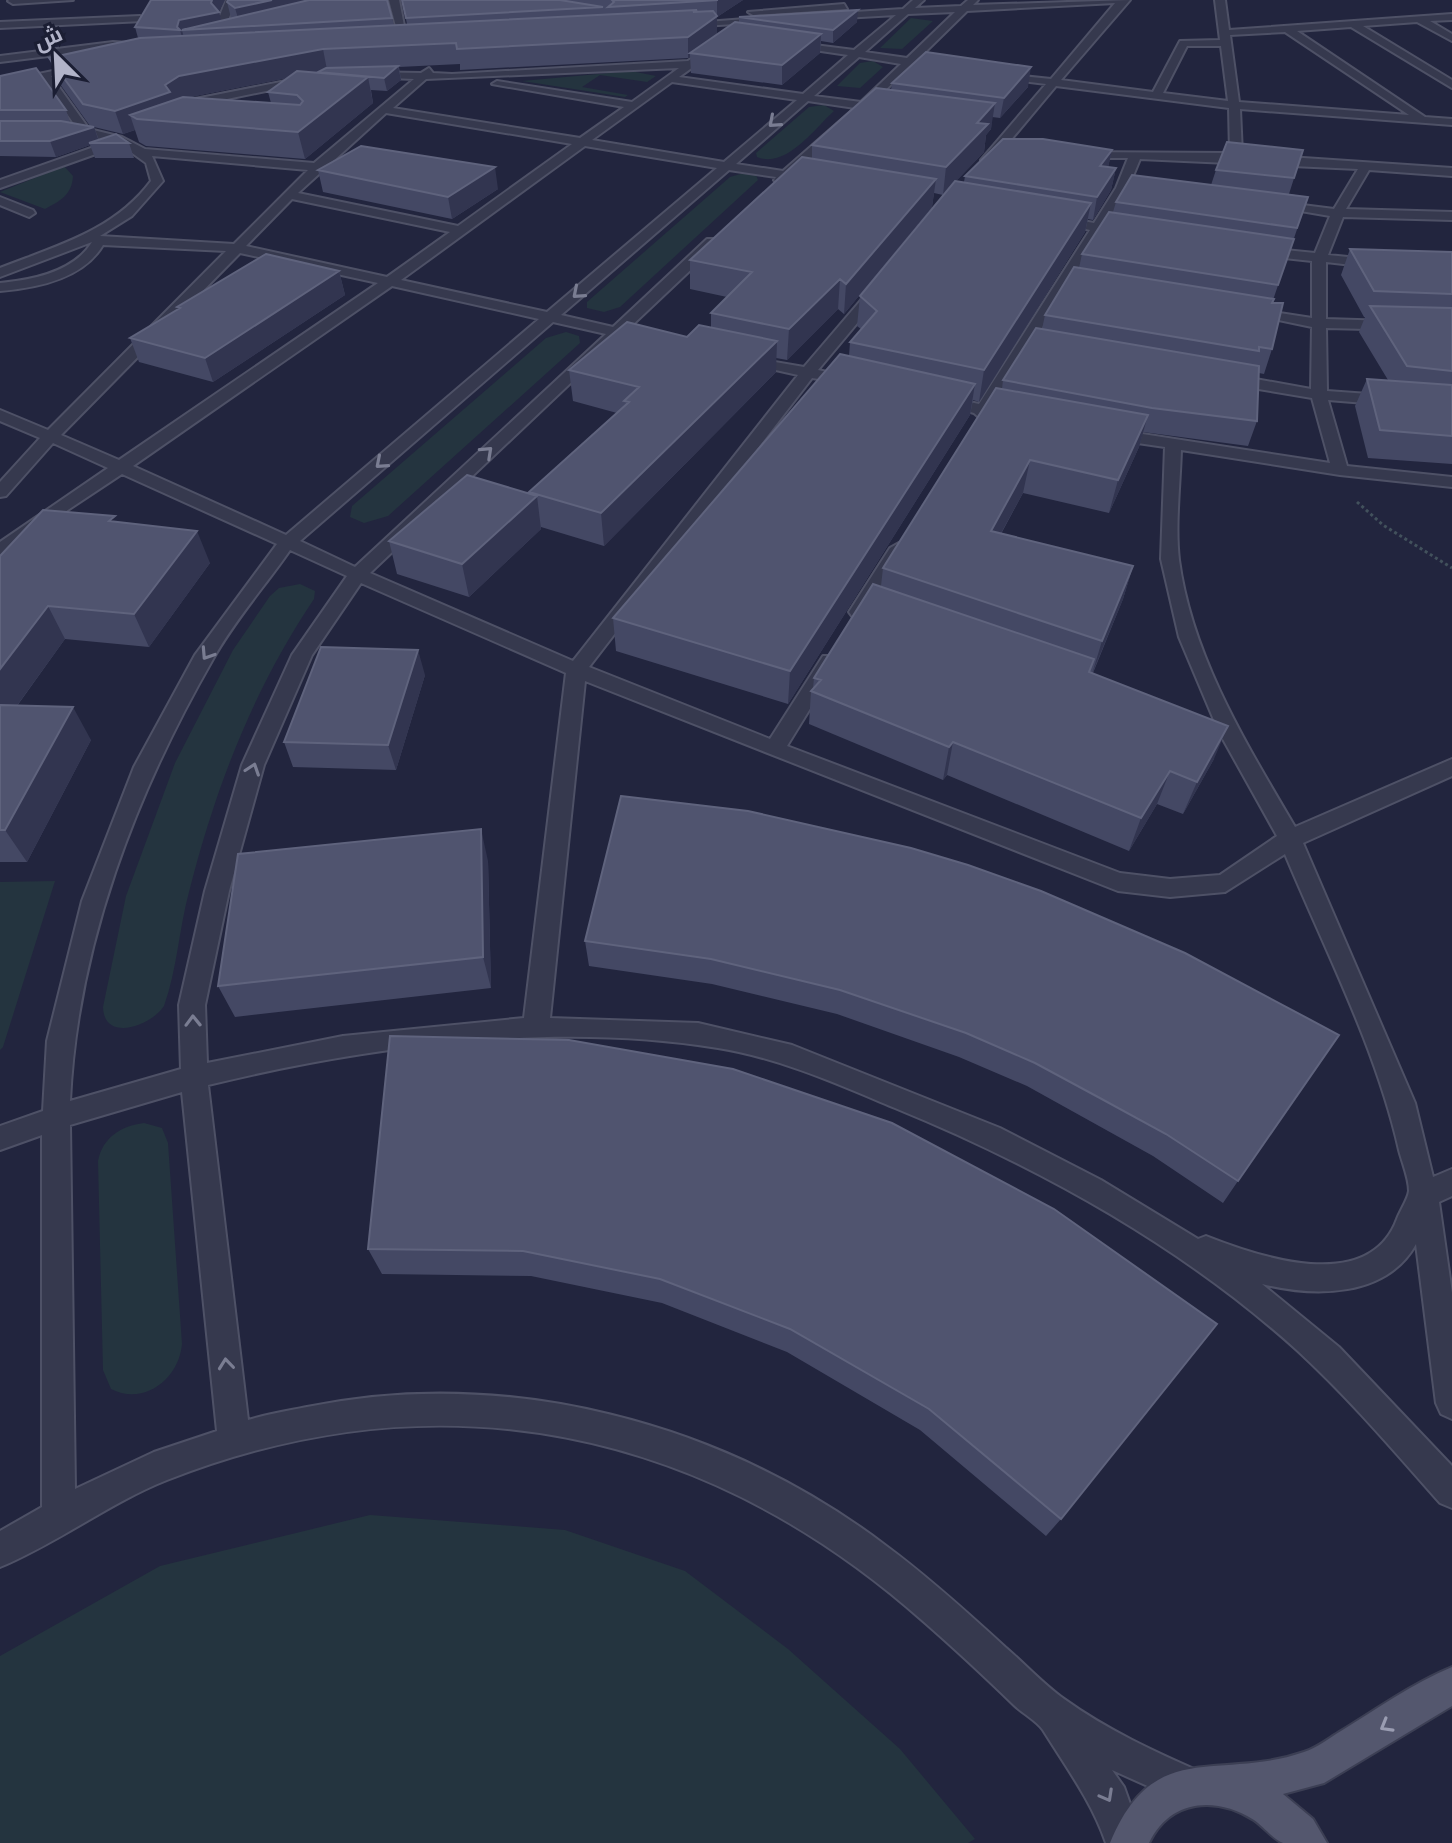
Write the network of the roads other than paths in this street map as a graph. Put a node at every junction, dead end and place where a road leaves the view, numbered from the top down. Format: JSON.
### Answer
{"nodes":[{"id":1,"x":14,"y":0,"type":"edge"},
{"id":2,"x":70,"y":0,"type":"edge"},
{"id":3,"x":231,"y":0,"type":"edge"},
{"id":4,"x":394,"y":0,"type":"edge"},
{"id":5,"x":766,"y":0,"type":"edge"},
{"id":6,"x":1124,"y":0,"type":"edge"},
{"id":7,"x":1220,"y":0,"type":"edge"},
{"id":8,"x":967,"y":3,"type":"edge"},
{"id":9,"x":0,"y":5,"type":"edge"},
{"id":10,"x":914,"y":5,"type":"edge"},
{"id":11,"x":148,"y":10,"type":"edge"},
{"id":12,"x":748,"y":17,"type":"junction"},
{"id":13,"x":1452,"y":17,"type":"edge"},
{"id":14,"x":140,"y":19,"type":"junction"},
{"id":15,"x":1420,"y":20,"type":"junction"},
{"id":16,"x":53,"y":23,"type":"junction"},
{"id":17,"x":1353,"y":24,"type":"junction"},
{"id":18,"x":0,"y":25,"type":"edge"},
{"id":19,"x":253,"y":27,"type":"edge"},
{"id":20,"x":1286,"y":28,"type":"junction"},
{"id":21,"x":238,"y":31,"type":"junction"},
{"id":22,"x":224,"y":34,"type":"edge"},
{"id":23,"x":403,"y":34,"type":"junction"},
{"id":24,"x":1222,"y":38,"type":"junction"},
{"id":25,"x":1452,"y":38,"type":"edge"},
{"id":26,"x":778,"y":42,"type":"edge"},
{"id":27,"x":126,"y":45,"type":"junction"},
{"id":28,"x":434,"y":53,"type":"edge"},
{"id":29,"x":853,"y":54,"type":"junction"},
{"id":30,"x":0,"y":59,"type":"edge"},
{"id":31,"x":112,"y":59,"type":"edge"},
{"id":32,"x":98,"y":62,"type":"edge"},
{"id":33,"x":907,"y":62,"type":"junction"},
{"id":34,"x":691,"y":64,"type":"junction"},
{"id":35,"x":936,"y":66,"type":"edge"},
{"id":36,"x":980,"y":72,"type":"edge"},
{"id":37,"x":358,"y":74,"type":"edge"},
{"id":38,"x":45,"y":75,"type":"junction"},
{"id":39,"x":424,"y":75,"type":"junction"},
{"id":40,"x":1452,"y":76,"type":"edge"},
{"id":41,"x":256,"y":77,"type":"edge"},
{"id":42,"x":452,"y":77,"type":"junction"},
{"id":43,"x":1438,"y":77,"type":"junction"},
{"id":44,"x":671,"y":79,"type":"junction"},
{"id":45,"x":1054,"y":82,"type":"junction"},
{"id":46,"x":0,"y":85,"type":"edge"},
{"id":47,"x":1452,"y":85,"type":"edge"},
{"id":48,"x":267,"y":87,"type":"junction"},
{"id":49,"x":300,"y":91,"type":"junction"},
{"id":50,"x":314,"y":92,"type":"edge"},
{"id":51,"x":1156,"y":96,"type":"junction"},
{"id":52,"x":802,"y":97,"type":"junction"},
{"id":53,"x":290,"y":99,"type":"edge"},
{"id":54,"x":389,"y":102,"type":"junction"},
{"id":55,"x":633,"y":105,"type":"junction"},
{"id":56,"x":864,"y":105,"type":"junction"},
{"id":57,"x":1234,"y":105,"type":"junction"},
{"id":58,"x":894,"y":110,"type":"edge"},
{"id":59,"x":1424,"y":121,"type":"junction"},
{"id":60,"x":176,"y":122,"type":"edge"},
{"id":61,"x":1452,"y":122,"type":"edge"},
{"id":62,"x":0,"y":131,"type":"edge"},
{"id":63,"x":85,"y":131,"type":"junction"},
{"id":64,"x":134,"y":136,"type":"edge"},
{"id":65,"x":120,"y":141,"type":"junction"},
{"id":66,"x":582,"y":142,"type":"junction"},
{"id":67,"x":144,"y":152,"type":"junction"},
{"id":68,"x":1057,"y":154,"type":"edge"},
{"id":69,"x":1135,"y":156,"type":"junction"},
{"id":70,"x":1236,"y":157,"type":"junction"},
{"id":71,"x":725,"y":165,"type":"junction"},
{"id":72,"x":15,"y":166,"type":"edge"},
{"id":73,"x":317,"y":167,"type":"junction"},
{"id":74,"x":1364,"y":169,"type":"junction"},
{"id":75,"x":37,"y":171,"type":"junction"},
{"id":76,"x":1452,"y":172,"type":"edge"},
{"id":77,"x":976,"y":173,"type":"edge"},
{"id":78,"x":785,"y":175,"type":"junction"},
{"id":79,"x":814,"y":180,"type":"edge"},
{"id":80,"x":0,"y":184,"type":"edge"},
{"id":81,"x":289,"y":195,"type":"junction"},
{"id":82,"x":762,"y":196,"type":"edge"},
{"id":83,"x":0,"y":201,"type":"edge"},
{"id":84,"x":1261,"y":204,"type":"edge"},
{"id":85,"x":1338,"y":213,"type":"junction"},
{"id":86,"x":1452,"y":216,"type":"edge"},
{"id":87,"x":1037,"y":217,"type":"edge"},
{"id":88,"x":14,"y":219,"type":"dead end"},
{"id":89,"x":728,"y":227,"type":"edge"},
{"id":90,"x":1098,"y":227,"type":"junction"},
{"id":91,"x":458,"y":230,"type":"junction"},
{"id":92,"x":1145,"y":234,"type":"edge"},
{"id":93,"x":93,"y":238,"type":"junction"},
{"id":94,"x":236,"y":248,"type":"junction"},
{"id":95,"x":1240,"y":248,"type":"edge"},
{"id":96,"x":1319,"y":260,"type":"junction"},
{"id":97,"x":1393,"y":265,"type":"edge"},
{"id":98,"x":0,"y":273,"type":"edge"},
{"id":99,"x":888,"y":278,"type":"edge"},
{"id":100,"x":389,"y":282,"type":"junction"},
{"id":101,"x":0,"y":287,"type":"edge"},
{"id":102,"x":1237,"y":310,"type":"edge"},
{"id":103,"x":550,"y":317,"type":"junction"},
{"id":104,"x":1316,"y":323,"type":"junction"},
{"id":105,"x":1452,"y":327,"type":"edge"},
{"id":106,"x":615,"y":331,"type":"junction"},
{"id":107,"x":645,"y":337,"type":"edge"},
{"id":108,"x":734,"y":356,"type":"edge"},
{"id":109,"x":808,"y":372,"type":"junction"},
{"id":110,"x":1210,"y":376,"type":"edge"},
{"id":111,"x":866,"y":385,"type":"edge"},
{"id":112,"x":1319,"y":395,"type":"junction"},
{"id":113,"x":924,"y":397,"type":"edge"},
{"id":114,"x":1452,"y":405,"type":"edge"},
{"id":115,"x":0,"y":415,"type":"edge"},
{"id":116,"x":979,"y":416,"type":"junction"},
{"id":117,"x":1027,"y":418,"type":"edge"},
{"id":118,"x":1100,"y":432,"type":"edge"},
{"id":119,"x":51,"y":436,"type":"junction"},
{"id":120,"x":1173,"y":446,"type":"junction"},
{"id":121,"x":123,"y":467,"type":"junction"},
{"id":122,"x":1340,"y":470,"type":"junction"},
{"id":123,"x":1452,"y":482,"type":"edge"},
{"id":124,"x":0,"y":492,"type":"edge"},
{"id":125,"x":912,"y":527,"type":"edge"},
{"id":126,"x":286,"y":544,"type":"junction"},
{"id":127,"x":0,"y":550,"type":"edge"},
{"id":128,"x":356,"y":576,"type":"junction"},
{"id":129,"x":576,"y":670,"type":"junction"},
{"id":130,"x":1200,"y":721,"type":"edge"},
{"id":131,"x":1229,"y":732,"type":"junction"},
{"id":132,"x":776,"y":747,"type":"junction"},
{"id":133,"x":1452,"y":767,"type":"edge"},
{"id":134,"x":1290,"y":839,"type":"junction"},
{"id":135,"x":536,"y":1029,"type":"junction"},
{"id":136,"x":194,"y":1078,"type":"junction"},
{"id":137,"x":56,"y":1117,"type":"junction"},
{"id":138,"x":0,"y":1138,"type":"edge"},
{"id":139,"x":1452,"y":1182,"type":"edge"},
{"id":140,"x":1424,"y":1197,"type":"junction"},
{"id":141,"x":1166,"y":1233,"type":"junction"},
{"id":142,"x":1452,"y":1403,"type":"edge"},
{"id":143,"x":234,"y":1441,"type":"junction"},
{"id":144,"x":1452,"y":1491,"type":"edge"},
{"id":145,"x":59,"y":1516,"type":"junction"},
{"id":146,"x":0,"y":1550,"type":"edge"},
{"id":147,"x":1452,"y":1685,"type":"edge"},
{"id":148,"x":1046,"y":1709,"type":"junction"},
{"id":149,"x":1208,"y":1786,"type":"junction"},
{"id":150,"x":1127,"y":1843,"type":"edge"},
{"id":151,"x":1308,"y":1843,"type":"edge"}],
"edges":[{"from":1,"to":2,"type":"street"},
{"from":1,"to":9,"type":"street"},
{"from":2,"to":16,"type":"street"},
{"from":3,"to":21,"type":"street"},
{"from":4,"to":23,"type":"street"},
{"from":5,"to":12,"type":"street"},
{"from":6,"to":8,"type":"street"},
{"from":6,"to":45,"type":"street"},
{"from":7,"to":24,"type":"street"},
{"from":8,"to":10,"type":"street"},
{"from":8,"to":33,"type":"street"},
{"from":10,"to":12,"type":"street"},
{"from":10,"to":29,"type":"street"},
{"from":11,"to":14,"type":"street"},
{"from":12,"to":34,"type":"street"},
{"from":13,"to":15,"type":"street"},
{"from":14,"to":16,"type":"street"},
{"from":14,"to":27,"type":"street"},
{"from":15,"to":17,"type":"street"},
{"from":15,"to":25,"type":"street"},
{"from":16,"to":18,"type":"street"},
{"from":17,"to":20,"type":"street"},
{"from":17,"to":43,"type":"street"},
{"from":19,"to":21,"type":"street"},
{"from":20,"to":24,"type":"street"},
{"from":20,"to":59,"type":"street"},
{"from":21,"to":22,"type":"street"},
{"from":23,"to":23,"type":"street"},
{"from":24,"to":51,"type":"street"},
{"from":24,"to":57,"type":"street"},
{"from":26,"to":29,"type":"street"},
{"from":27,"to":30,"type":"street"},
{"from":27,"to":31,"type":"street"},
{"from":28,"to":39,"type":"street"},
{"from":29,"to":33,"type":"street"},
{"from":29,"to":52,"type":"street"},
{"from":32,"to":38,"type":"street"},
{"from":33,"to":35,"type":"street"},
{"from":33,"to":56,"type":"street"},
{"from":34,"to":42,"type":"street"},
{"from":34,"to":44,"type":"street"},
{"from":36,"to":45,"type":"street"},
{"from":37,"to":39,"type":"street"},
{"from":38,"to":46,"type":"street"},
{"from":38,"to":63,"type":"street"},
{"from":39,"to":42,"type":"street"},
{"from":39,"to":54,"type":"street"},
{"from":40,"to":43,"type":"street"},
{"from":41,"to":48,"type":"street"},
{"from":42,"to":55,"type":"street"},
{"from":43,"to":47,"type":"street"},
{"from":44,"to":52,"type":"street"},
{"from":44,"to":55,"type":"street"},
{"from":45,"to":51,"type":"street"},
{"from":45,"to":77,"type":"street"},
{"from":48,"to":49,"type":"street"},
{"from":48,"to":60,"type":"street"},
{"from":49,"to":50,"type":"street"},
{"from":49,"to":53,"type":"street"},
{"from":51,"to":57,"type":"street"},
{"from":52,"to":56,"type":"street"},
{"from":52,"to":71,"type":"street","one_way":true},
{"from":54,"to":66,"type":"street"},
{"from":54,"to":73,"type":"street"},
{"from":55,"to":66,"type":"street"},
{"from":56,"to":58,"type":"street"},
{"from":56,"to":78,"type":"street"},
{"from":57,"to":59,"type":"street"},
{"from":57,"to":70,"type":"street"},
{"from":59,"to":61,"type":"street"},
{"from":62,"to":63,"type":"street"},
{"from":63,"to":65,"type":"street"},
{"from":64,"to":65,"type":"street"},
{"from":65,"to":67,"type":"street"},
{"from":65,"to":75,"type":"street"},
{"from":66,"to":71,"type":"street"},
{"from":66,"to":91,"type":"street"},
{"from":67,"to":73,"type":"street"},
{"from":67,"to":93,"type":"street"},
{"from":68,"to":69,"type":"street"},
{"from":69,"to":70,"type":"street"},
{"from":69,"to":90,"type":"street"},
{"from":70,"to":74,"type":"street"},
{"from":71,"to":78,"type":"street"},
{"from":71,"to":103,"type":"street","one_way":true},
{"from":72,"to":75,"type":"street"},
{"from":73,"to":81,"type":"street"},
{"from":74,"to":76,"type":"street"},
{"from":74,"to":85,"type":"street"},
{"from":75,"to":80,"type":"street"},
{"from":78,"to":79,"type":"street"},
{"from":78,"to":82,"type":"street"},
{"from":81,"to":91,"type":"street"},
{"from":81,"to":94,"type":"street"},
{"from":83,"to":88,"type":"street"},
{"from":84,"to":85,"type":"street"},
{"from":85,"to":86,"type":"street"},
{"from":85,"to":96,"type":"street"},
{"from":87,"to":90,"type":"street"},
{"from":89,"to":106,"type":"street"},
{"from":90,"to":92,"type":"street"},
{"from":90,"to":116,"type":"street"},
{"from":91,"to":100,"type":"street"},
{"from":93,"to":94,"type":"street"},
{"from":93,"to":98,"type":"street"},
{"from":93,"to":101,"type":"street"},
{"from":94,"to":100,"type":"street"},
{"from":94,"to":119,"type":"street"},
{"from":95,"to":96,"type":"street"},
{"from":96,"to":97,"type":"street"},
{"from":96,"to":104,"type":"street"},
{"from":99,"to":109,"type":"street"},
{"from":100,"to":103,"type":"street"},
{"from":100,"to":121,"type":"street"},
{"from":102,"to":104,"type":"street"},
{"from":103,"to":106,"type":"street"},
{"from":103,"to":126,"type":"street","one_way":true},
{"from":104,"to":105,"type":"street"},
{"from":104,"to":112,"type":"street"},
{"from":106,"to":107,"type":"street"},
{"from":128,"to":106,"type":"street","one_way":true},
{"from":108,"to":109,"type":"street"},
{"from":109,"to":111,"type":"street"},
{"from":109,"to":129,"type":"street"},
{"from":110,"to":112,"type":"street"},
{"from":112,"to":114,"type":"street"},
{"from":112,"to":122,"type":"street"},
{"from":113,"to":116,"type":"street"},
{"from":115,"to":119,"type":"street"},
{"from":116,"to":117,"type":"street"},
{"from":118,"to":120,"type":"street"},
{"from":119,"to":121,"type":"street"},
{"from":119,"to":124,"type":"street"},
{"from":120,"to":122,"type":"street"},
{"from":120,"to":131,"type":"street"},
{"from":121,"to":126,"type":"street"},
{"from":121,"to":127,"type":"street"},
{"from":122,"to":123,"type":"street"},
{"from":125,"to":132,"type":"street"},
{"from":126,"to":128,"type":"street"},
{"from":126,"to":137,"type":"street","one_way":true},
{"from":128,"to":129,"type":"street"},
{"from":136,"to":128,"type":"street","one_way":true},
{"from":129,"to":132,"type":"street"},
{"from":129,"to":135,"type":"street"},
{"from":130,"to":131,"type":"street"},
{"from":131,"to":134,"type":"street"},
{"from":132,"to":134,"type":"street"},
{"from":133,"to":134,"type":"street"},
{"from":134,"to":140,"type":"street"},
{"from":135,"to":136,"type":"street"},
{"from":135,"to":141,"type":"street"},
{"from":136,"to":137,"type":"street"},
{"from":143,"to":136,"type":"street","one_way":true},
{"from":137,"to":138,"type":"street"},
{"from":137,"to":145,"type":"street"},
{"from":139,"to":140,"type":"street"},
{"from":140,"to":141,"type":"street"},
{"from":140,"to":142,"type":"street"},
{"from":141,"to":144,"type":"street"},
{"from":143,"to":145,"type":"street"},
{"from":143,"to":148,"type":"street"},
{"from":145,"to":146,"type":"street"},
{"from":147,"to":149,"type":"main road","one_way":true},
{"from":148,"to":149,"type":"street"},
{"from":148,"to":150,"type":"street","one_way":true},
{"from":149,"to":150,"type":"main road"},
{"from":149,"to":151,"type":"main road"}]}
